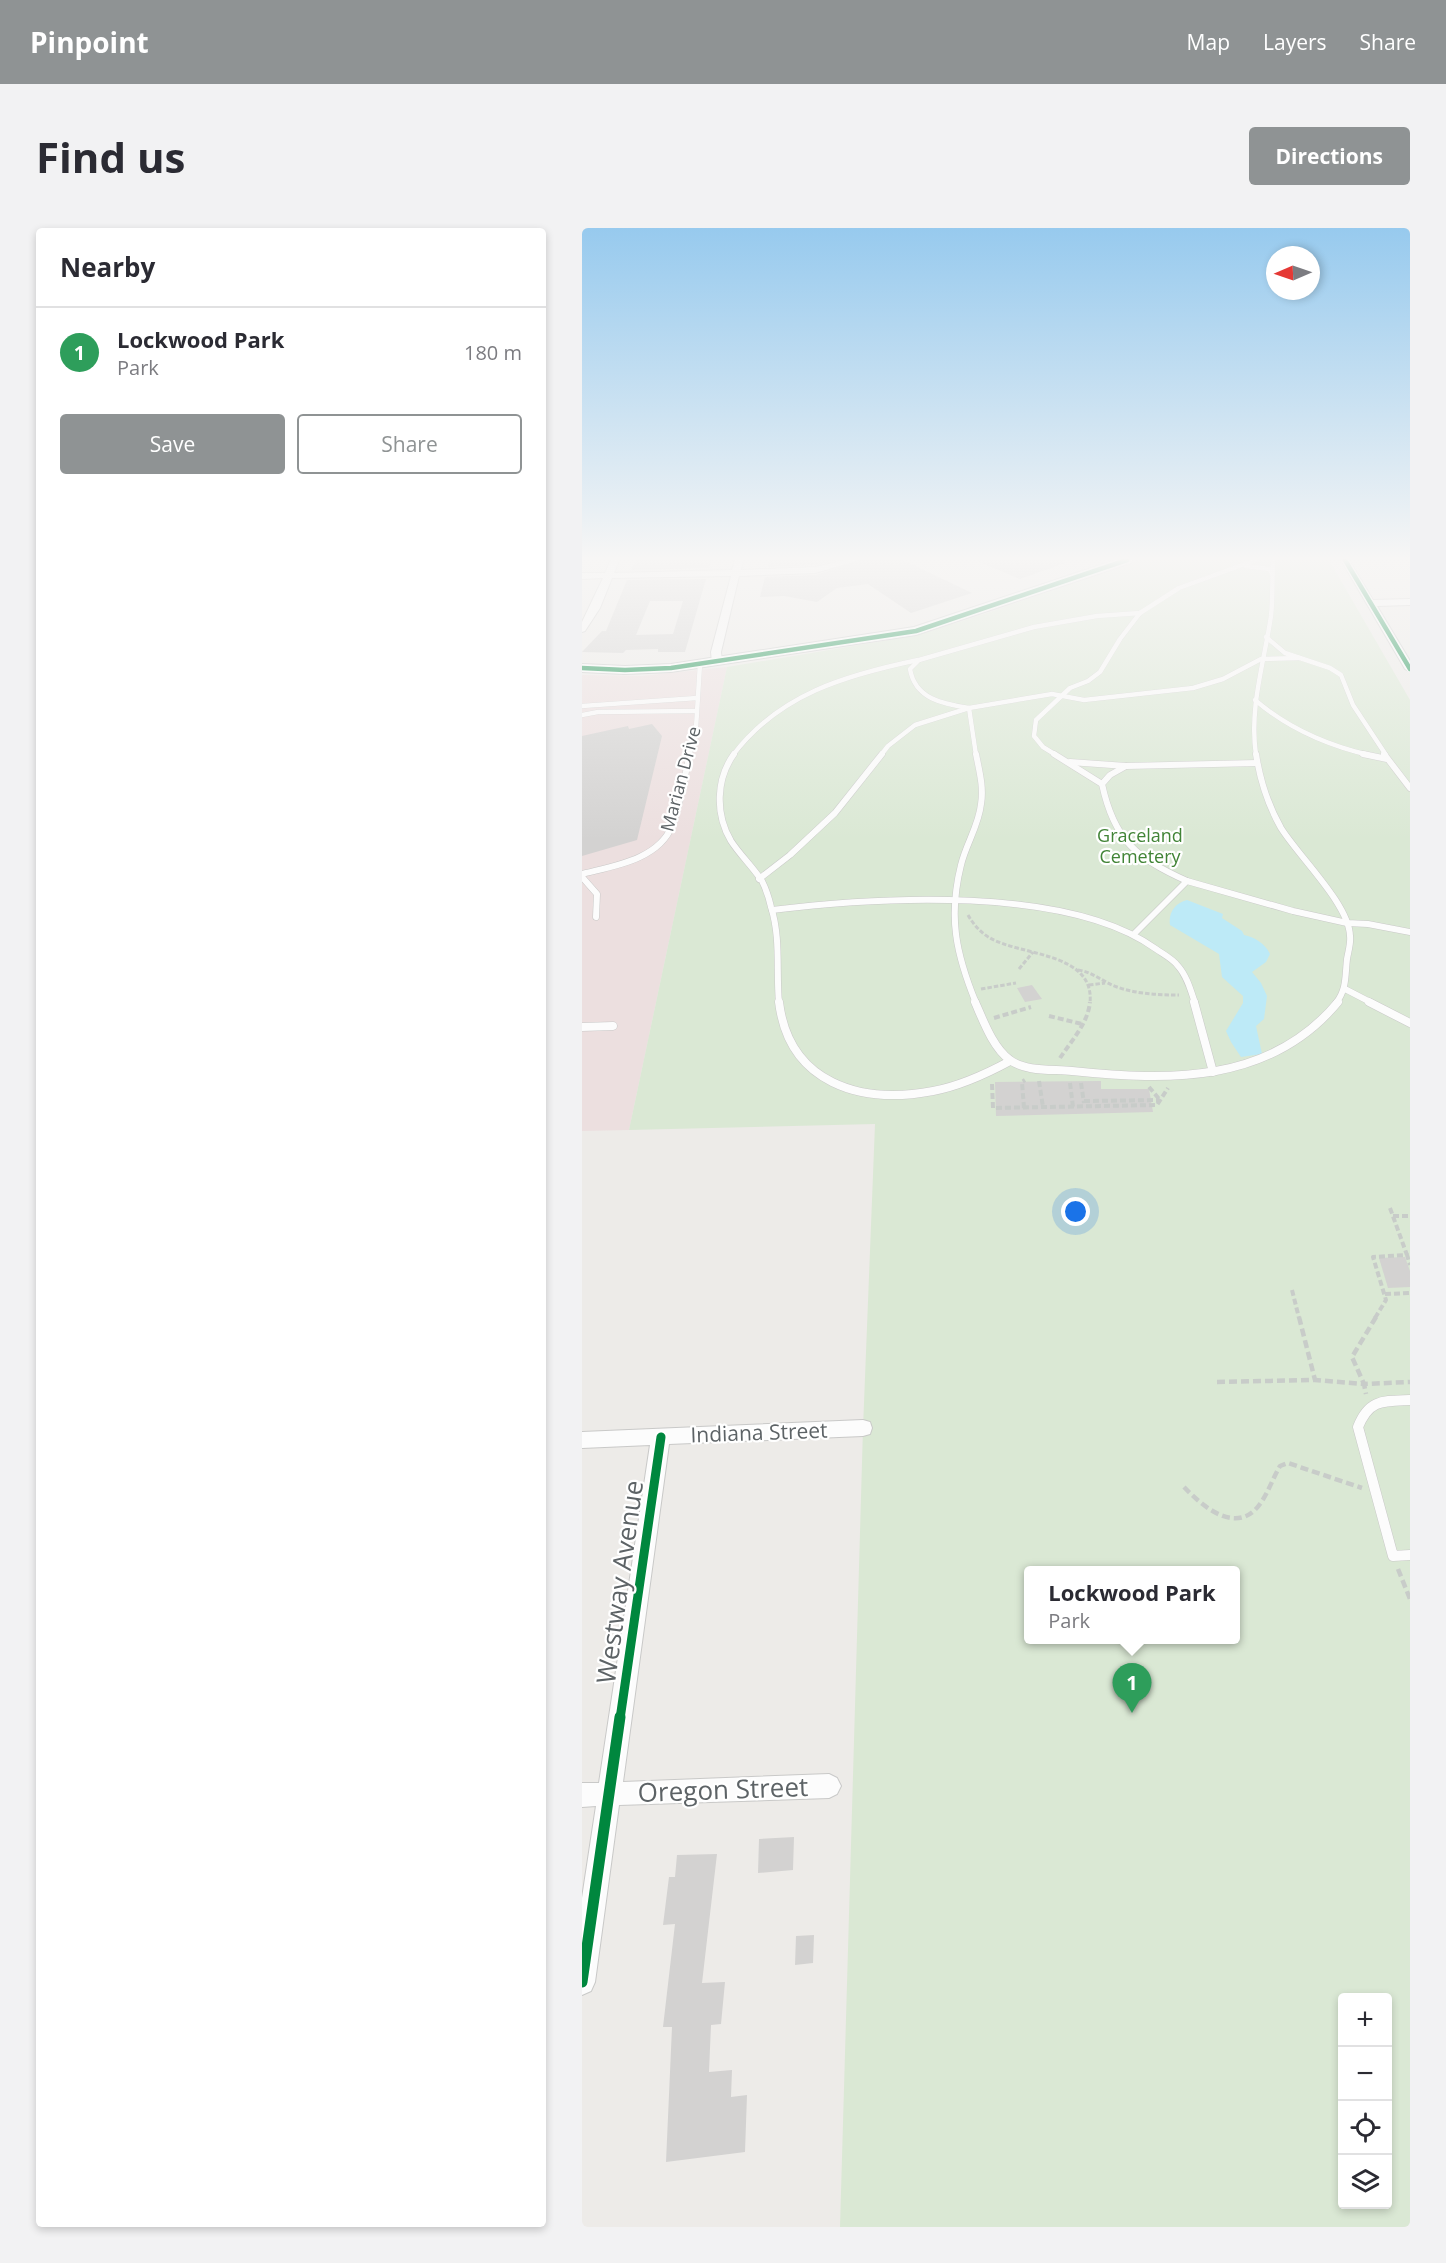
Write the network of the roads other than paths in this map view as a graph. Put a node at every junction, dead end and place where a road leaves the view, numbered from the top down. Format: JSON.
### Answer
{"nodes":[{"id":1,"x":716,"y":653,"type":"edge"},
{"id":2,"x":773,"y":653,"type":"edge"},
{"id":3,"x":942,"y":653,"type":"edge"},
{"id":4,"x":1111,"y":653,"type":"edge"},
{"id":5,"x":1262,"y":653,"type":"edge"},
{"id":6,"x":1288,"y":653,"type":"edge"},
{"id":7,"x":1401,"y":653,"type":"edge"},
{"id":8,"x":1300,"y":658,"type":"junction"},
{"id":9,"x":1261,"y":659,"type":"junction"},
{"id":10,"x":919,"y":660,"type":"junction"},
{"id":11,"x":717,"y":662,"type":"junction"},
{"id":12,"x":700,"y":664,"type":"junction"},
{"id":13,"x":582,"y":668,"type":"edge"},
{"id":14,"x":1410,"y":669,"type":"edge"},
{"id":15,"x":1063,"y":696,"type":"junction"},
{"id":16,"x":697,"y":698,"type":"junction"},
{"id":17,"x":1255,"y":700,"type":"junction"},
{"id":18,"x":582,"y":706,"type":"edge"},
{"id":19,"x":969,"y":708,"type":"junction"},
{"id":20,"x":697,"y":711,"type":"junction"},
{"id":21,"x":582,"y":715,"type":"edge"},
{"id":22,"x":1387,"y":759,"type":"junction"},
{"id":23,"x":1065,"y":761,"type":"junction"},
{"id":24,"x":1257,"y":763,"type":"junction"},
{"id":25,"x":1126,"y":766,"type":"junction"},
{"id":26,"x":1102,"y":784,"type":"junction"},
{"id":27,"x":1410,"y":788,"type":"edge"},
{"id":28,"x":582,"y":876,"type":"edge"},
{"id":29,"x":759,"y":879,"type":"junction"},
{"id":30,"x":1187,"y":881,"type":"junction"},
{"id":31,"x":956,"y":900,"type":"junction"},
{"id":32,"x":772,"y":910,"type":"junction"},
{"id":33,"x":596,"y":917,"type":"dead end"},
{"id":34,"x":1347,"y":923,"type":"junction"},
{"id":35,"x":1410,"y":932,"type":"edge"},
{"id":36,"x":1136,"y":933,"type":"junction"},
{"id":37,"x":1345,"y":989,"type":"junction"},
{"id":38,"x":1410,"y":1023,"type":"edge"},
{"id":39,"x":613,"y":1026,"type":"dead end"},
{"id":40,"x":582,"y":1027,"type":"edge"},
{"id":41,"x":1010,"y":1061,"type":"junction"},
{"id":42,"x":1213,"y":1072,"type":"junction"},
{"id":43,"x":1410,"y":1400,"type":"edge"},
{"id":44,"x":863,"y":1428,"type":"dead end"},
{"id":45,"x":661,"y":1437,"type":"junction"},
{"id":46,"x":582,"y":1440,"type":"edge"},
{"id":47,"x":1410,"y":1556,"type":"edge"},
{"id":48,"x":829,"y":1786,"type":"dead end"},
{"id":49,"x":611,"y":1794,"type":"junction"},
{"id":50,"x":582,"y":1795,"type":"edge"},
{"id":51,"x":582,"y":1982,"type":"edge"}],
"edges":[{"from":1,"to":11,"type":"street"},
{"from":2,"to":11,"type":"street"},
{"from":3,"to":10,"type":"lane"},
{"from":4,"to":15,"type":"lane"},
{"from":5,"to":9,"type":"lane"},
{"from":6,"to":8,"type":"lane"},
{"from":7,"to":14,"type":"street"},
{"from":8,"to":9,"type":"lane"},
{"from":8,"to":22,"type":"lane"},
{"from":9,"to":15,"type":"lane"},
{"from":9,"to":17,"type":"lane"},
{"from":10,"to":19,"type":"lane"},
{"from":10,"to":29,"type":"lane"},
{"from":11,"to":12,"type":"street"},
{"from":12,"to":13,"type":"street"},
{"from":12,"to":16,"type":"lane","name":"Marian Drive"},
{"from":15,"to":19,"type":"lane"},
{"from":15,"to":23,"type":"lane"},
{"from":16,"to":18,"type":"lane"},
{"from":16,"to":20,"type":"lane","name":"Marian Drive"},
{"from":17,"to":22,"type":"lane"},
{"from":17,"to":24,"type":"lane"},
{"from":19,"to":29,"type":"lane"},
{"from":19,"to":31,"type":"lane"},
{"from":20,"to":21,"type":"lane"},
{"from":20,"to":28,"type":"lane","name":"Marian Drive"},
{"from":22,"to":27,"type":"lane"},
{"from":23,"to":25,"type":"lane"},
{"from":23,"to":26,"type":"lane"},
{"from":24,"to":25,"type":"lane"},
{"from":24,"to":34,"type":"lane"},
{"from":25,"to":26,"type":"lane"},
{"from":26,"to":30,"type":"lane"},
{"from":28,"to":33,"type":"lane"},
{"from":29,"to":32,"type":"lane"},
{"from":30,"to":34,"type":"lane"},
{"from":30,"to":36,"type":"lane"},
{"from":31,"to":32,"type":"lane"},
{"from":31,"to":36,"type":"lane"},
{"from":31,"to":41,"type":"lane"},
{"from":32,"to":41,"type":"lane"},
{"from":34,"to":35,"type":"lane"},
{"from":34,"to":37,"type":"lane"},
{"from":36,"to":42,"type":"lane"},
{"from":37,"to":38,"type":"lane"},
{"from":37,"to":42,"type":"lane"},
{"from":39,"to":40,"type":"lane"},
{"from":41,"to":42,"type":"lane"},
{"from":43,"to":47,"type":"lane"},
{"from":44,"to":45,"type":"street","name":"Indiana Street"},
{"from":45,"to":46,"type":"street","name":"Indiana Street"},
{"from":45,"to":49,"type":"street","name":"Westway Avenue"},
{"from":48,"to":49,"type":"street","name":"Oregon Street"},
{"from":49,"to":50,"type":"street","name":"Oregon Street"},
{"from":49,"to":51,"type":"street","name":"Westway Avenue"}]}
